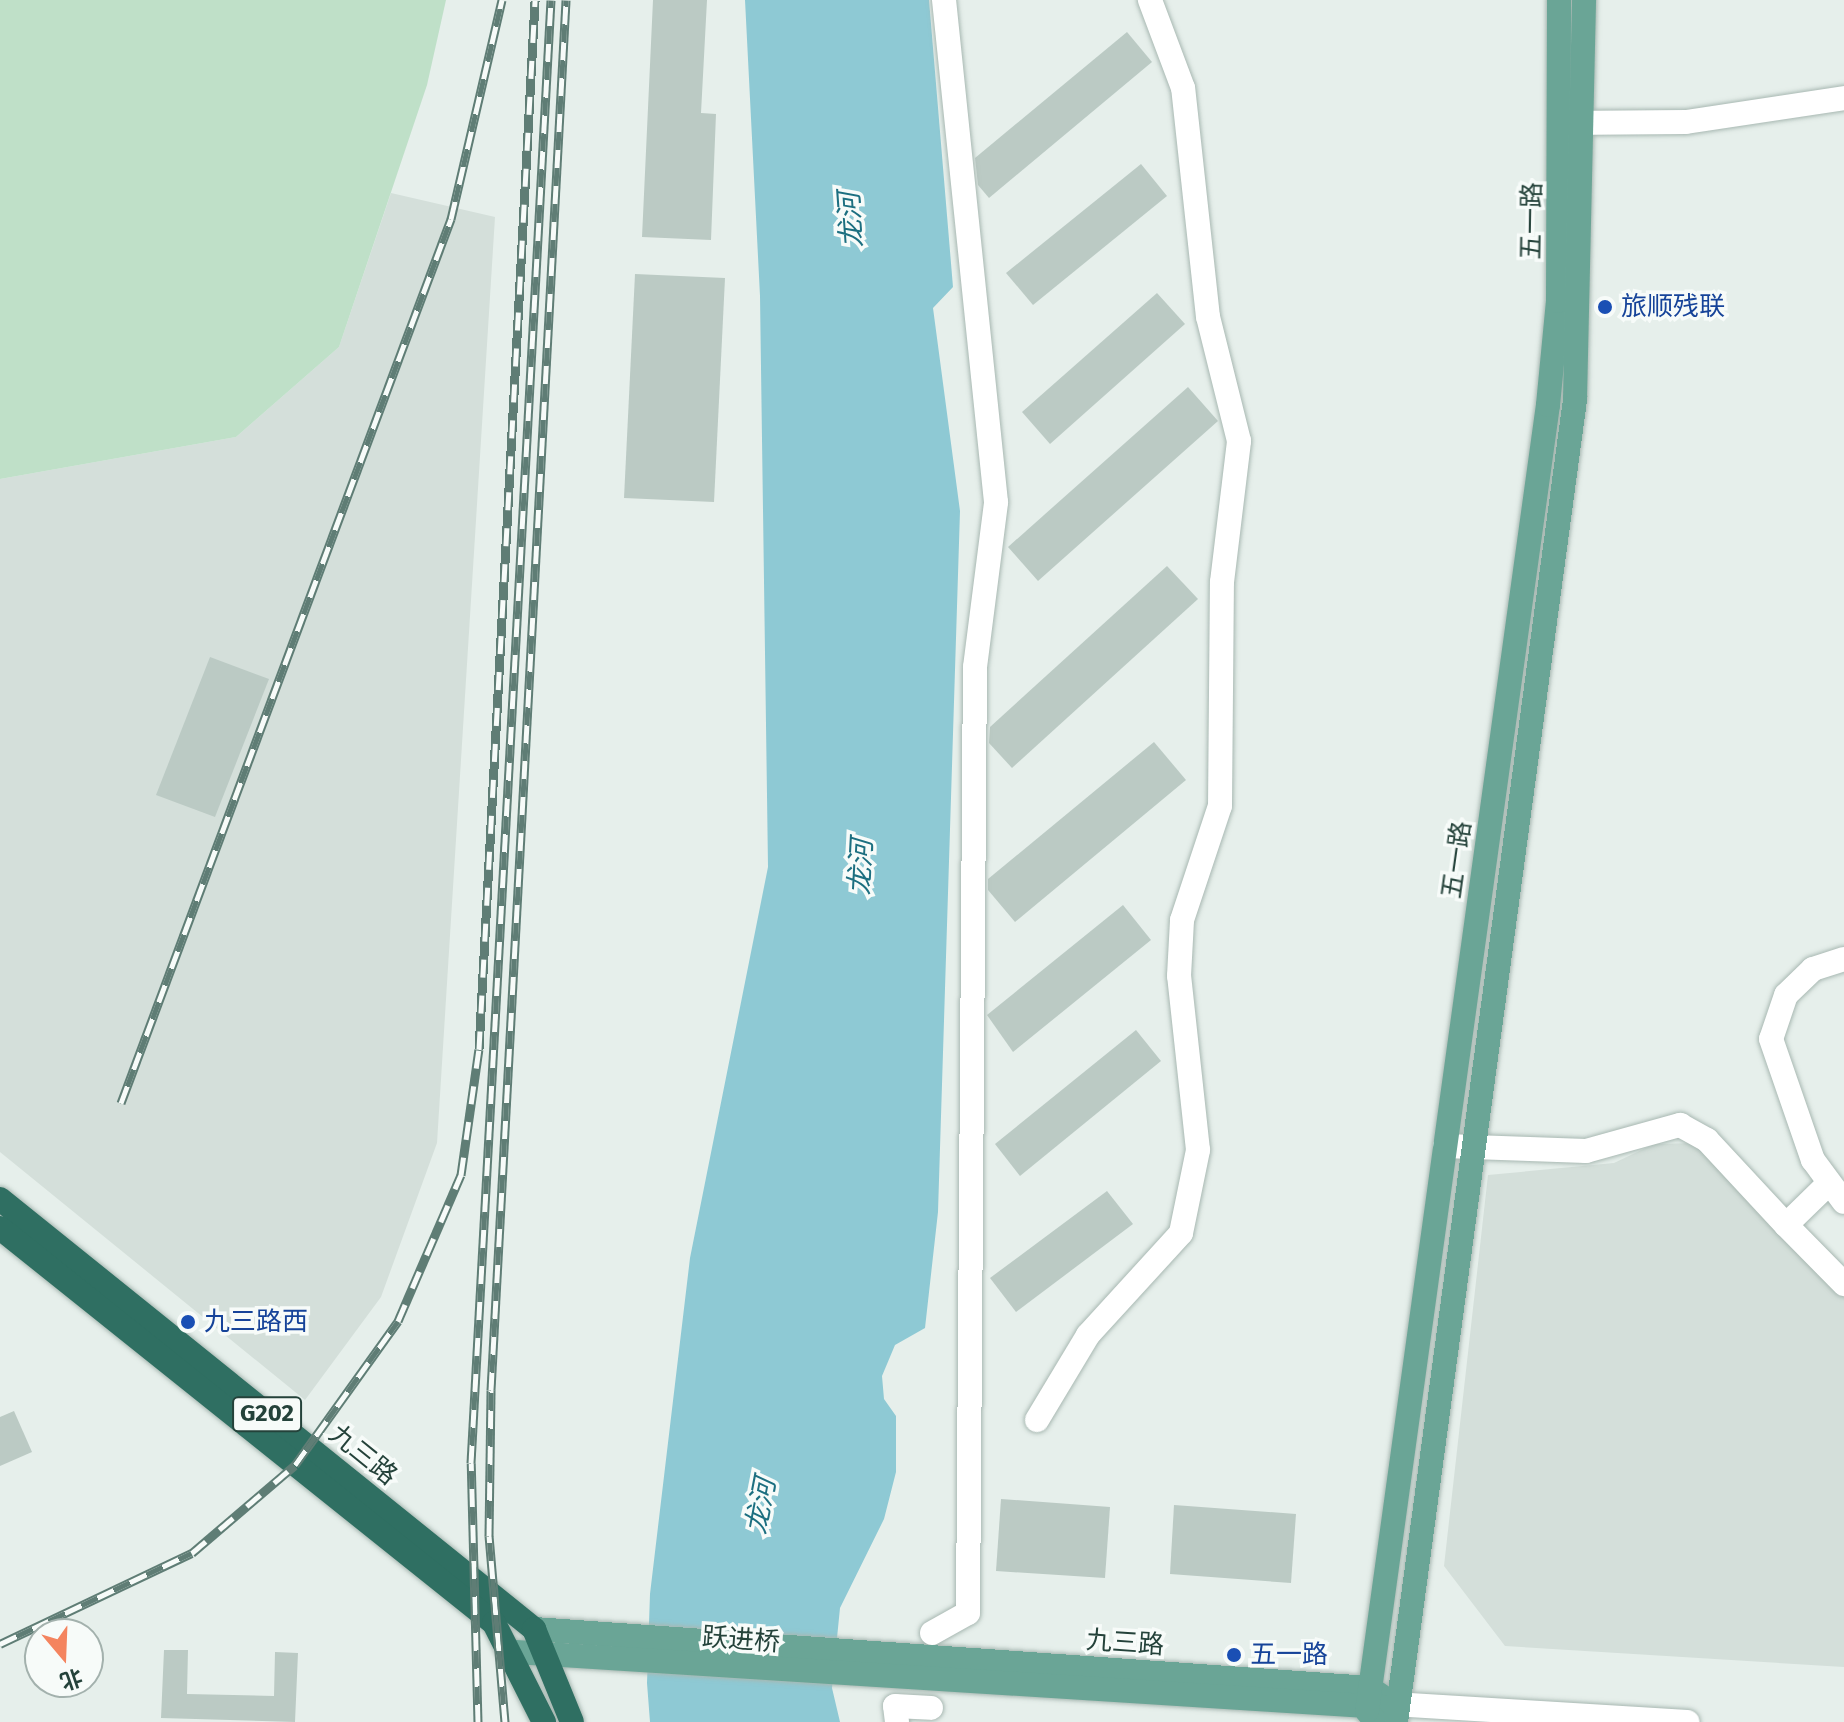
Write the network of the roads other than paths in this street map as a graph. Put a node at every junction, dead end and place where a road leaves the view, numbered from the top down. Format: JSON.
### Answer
{"nodes":[{"id":1,"x":944,"y":0,"type":"edge"},
{"id":2,"x":1150,"y":0,"type":"edge"},
{"id":3,"x":1559,"y":0,"type":"edge"},
{"id":4,"x":1584,"y":0,"type":"edge"},
{"id":5,"x":1844,"y":98,"type":"edge"},
{"id":6,"x":1573,"y":123,"type":"junction"},
{"id":7,"x":1844,"y":959,"type":"edge"},
{"id":8,"x":1445,"y":1146,"type":"junction"},
{"id":9,"x":1471,"y":1148,"type":"junction"},
{"id":10,"x":1836,"y":1193,"type":"edge"},
{"id":11,"x":0,"y":1199,"type":"edge"},
{"id":12,"x":1786,"y":1225,"type":"junction"},
{"id":13,"x":0,"y":1228,"type":"edge"},
{"id":14,"x":1844,"y":1284,"type":"edge"},
{"id":15,"x":1037,"y":1420,"type":"dead end"},
{"id":16,"x":534,"y":1629,"type":"junction"},
{"id":17,"x":932,"y":1633,"type":"dead end"},
{"id":18,"x":636,"y":1648,"type":"junction"},
{"id":19,"x":515,"y":1652,"type":"junction"},
{"id":20,"x":547,"y":1655,"type":"junction"},
{"id":21,"x":846,"y":1663,"type":"joint"},
{"id":22,"x":931,"y":1708,"type":"dead end"},
{"id":23,"x":1380,"y":1709,"type":"edge"},
{"id":24,"x":544,"y":1722,"type":"edge"},
{"id":25,"x":572,"y":1722,"type":"edge"},
{"id":26,"x":897,"y":1722,"type":"edge"},
{"id":27,"x":1687,"y":1722,"type":"edge"}],
"edges":[{"from":1,"to":17,"type":"street"},
{"from":2,"to":15,"type":"street"},
{"from":3,"to":6,"type":"main road","name":"五一路"},
{"from":4,"to":6,"type":"main road","name":"五一路"},
{"from":5,"to":6,"type":"street"},
{"from":6,"to":8,"type":"main road","name":"五一路"},
{"from":6,"to":9,"type":"main road","name":"五一路"},
{"from":7,"to":10,"type":"street"},
{"from":8,"to":9,"type":"street"},
{"from":8,"to":23,"type":"main road","name":"五一路"},
{"from":9,"to":12,"type":"street"},
{"from":9,"to":23,"type":"main road","name":"五一路"},
{"from":10,"to":12,"type":"street"},
{"from":11,"to":16,"type":"highway","name":"九三路","number":"G202"},
{"from":12,"to":14,"type":"street"},
{"from":13,"to":19,"type":"highway","name":"九三路","number":"G202"},
{"from":16,"to":18,"type":"main road"},
{"from":16,"to":19,"type":"highway"},
{"from":16,"to":20,"type":"highway","number":"G202"},
{"from":18,"to":20,"type":"main road"},
{"from":18,"to":21,"type":"main road","name":"跃进桥"},
{"from":19,"to":20,"type":"main road"},
{"from":19,"to":24,"type":"highway","number":"G202"},
{"from":20,"to":25,"type":"highway","number":"G202"},
{"from":21,"to":23,"type":"main road","name":"九三路"},
{"from":22,"to":26,"type":"street"},
{"from":23,"to":27,"type":"street","name":"九三路"}]}
